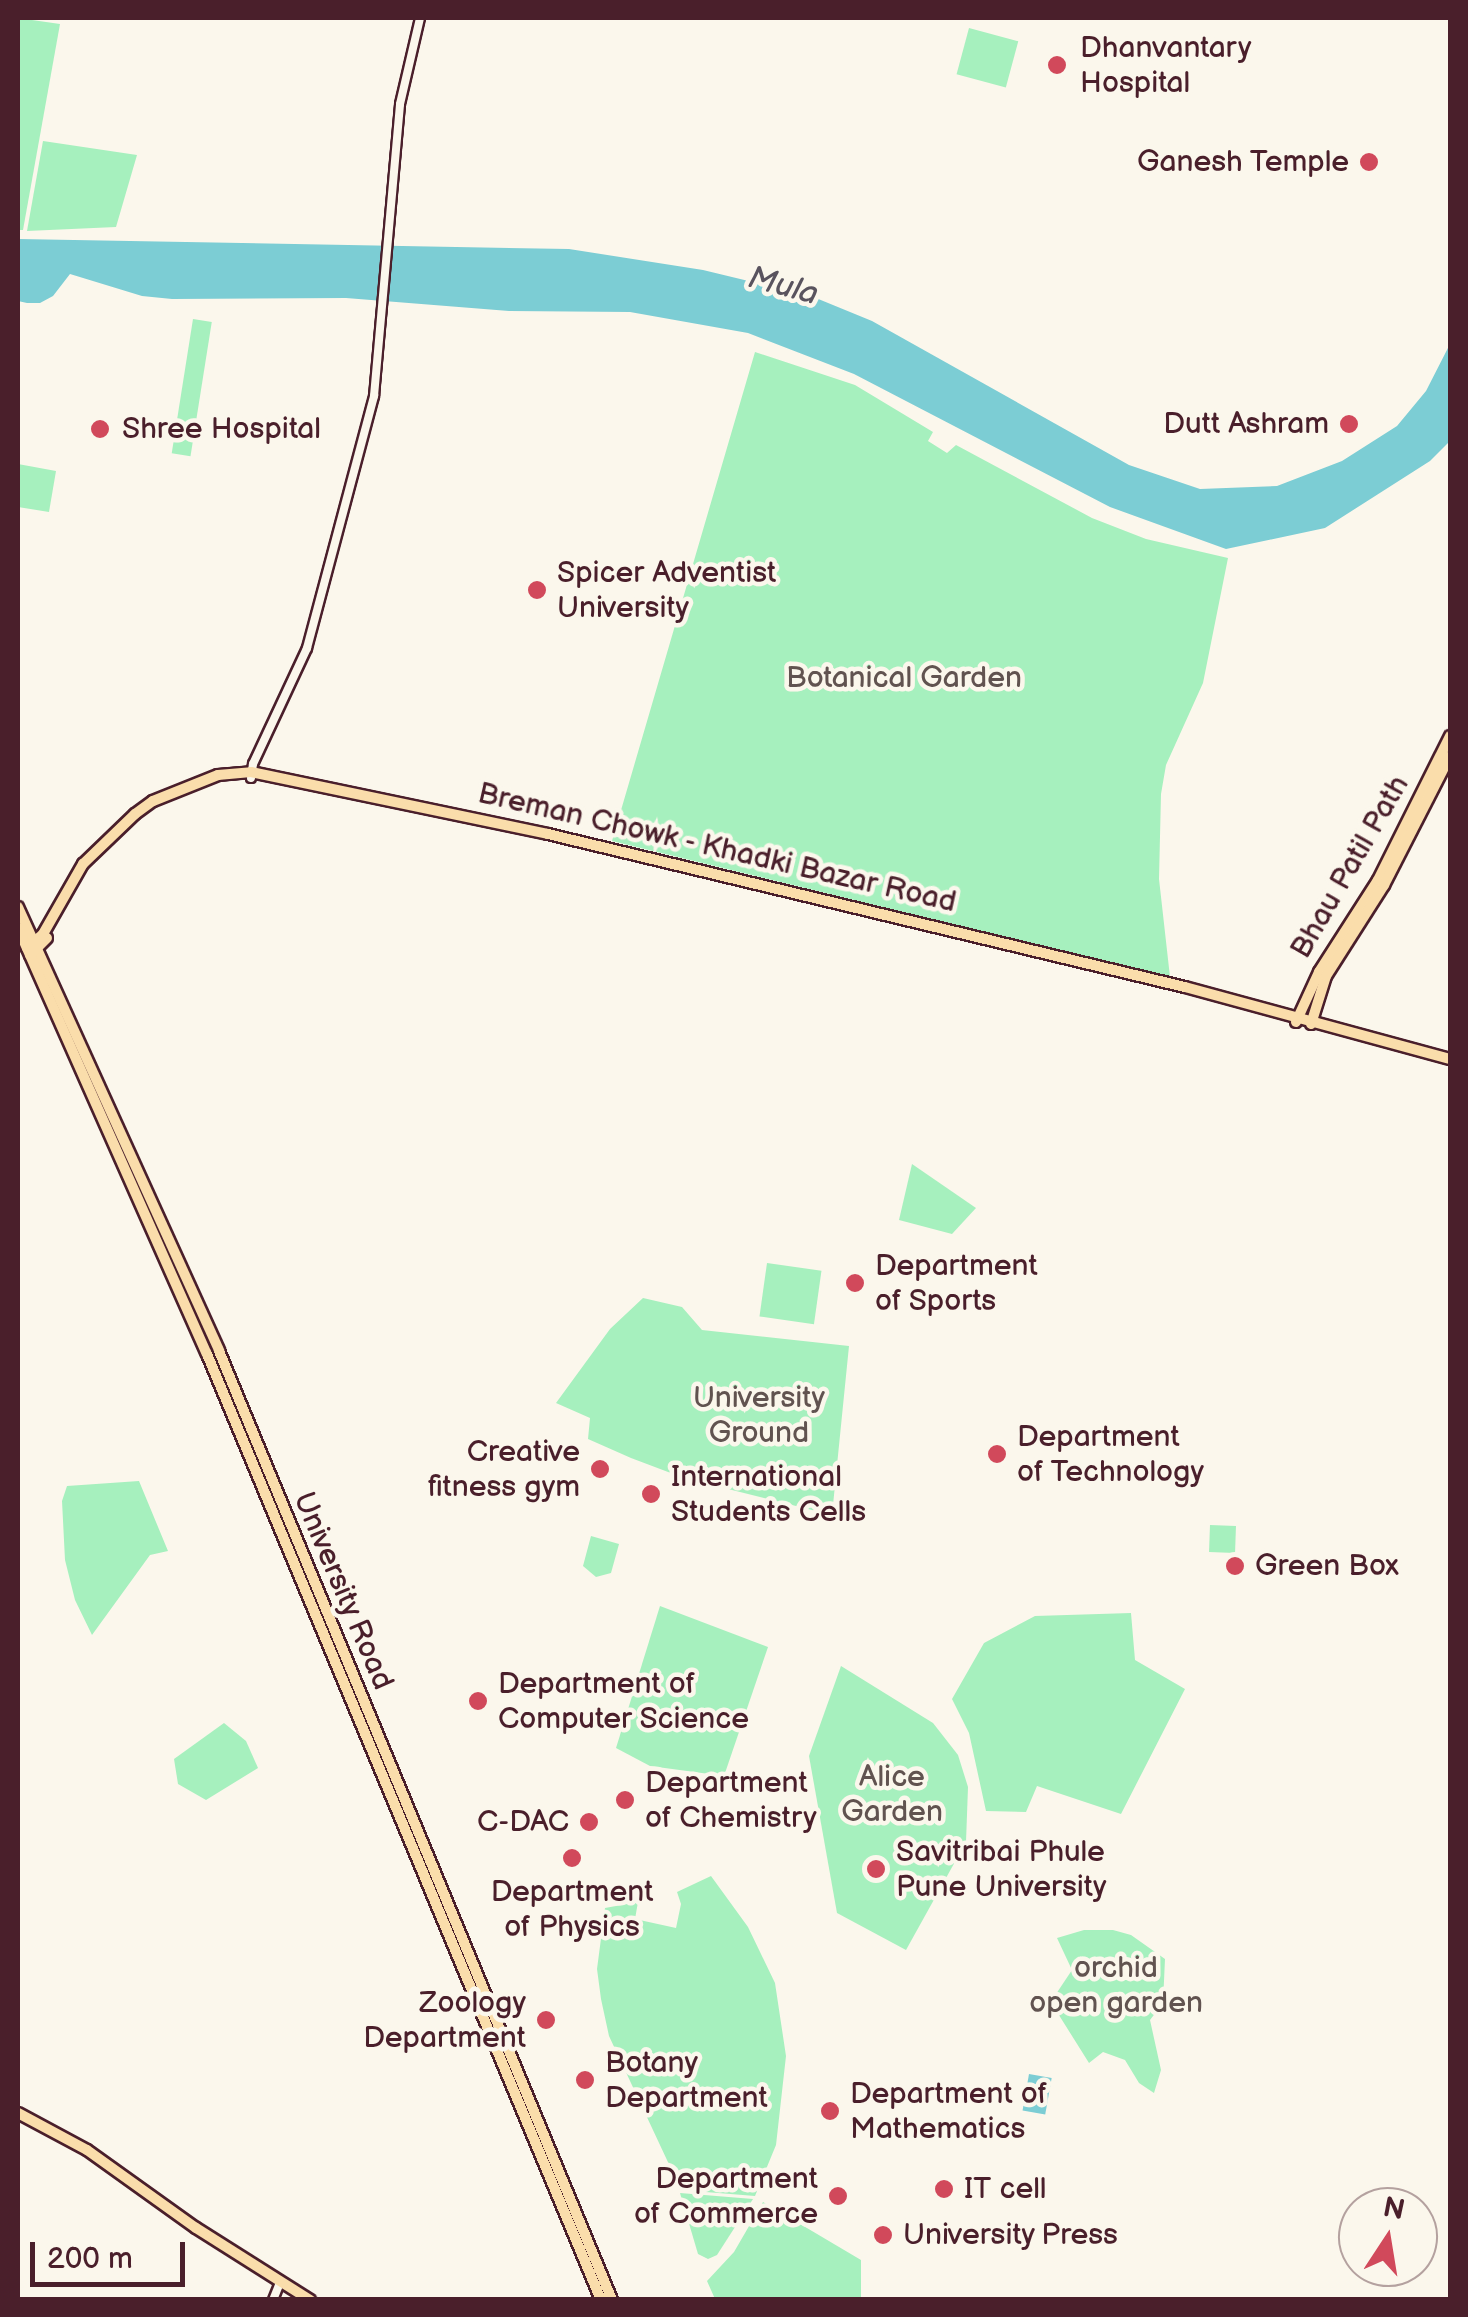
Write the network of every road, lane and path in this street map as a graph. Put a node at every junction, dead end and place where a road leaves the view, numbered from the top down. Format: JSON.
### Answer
{"nodes":[{"id":1,"x":420,"y":18,"type":"edge"},
{"id":2,"x":1450,"y":736,"type":"edge"},
{"id":3,"x":1450,"y":756,"type":"edge"},
{"id":4,"x":251,"y":775,"type":"junction"},
{"id":5,"x":155,"y":804,"type":"junction"},
{"id":6,"x":18,"y":907,"type":"edge"},
{"id":7,"x":51,"y":916,"type":"junction"},
{"id":8,"x":18,"y":928,"type":"edge"},
{"id":9,"x":1350,"y":931,"type":"junction"},
{"id":10,"x":50,"y":933,"type":"junction"},
{"id":11,"x":32,"y":949,"type":"junction"},
{"id":12,"x":47,"y":967,"type":"junction"},
{"id":13,"x":1296,"y":1020,"type":"junction"},
{"id":14,"x":1311,"y":1024,"type":"junction"},
{"id":15,"x":1450,"y":1062,"type":"edge"},
{"id":16,"x":18,"y":2116,"type":"edge"},
{"id":17,"x":277,"y":2290,"type":"edge"},
{"id":18,"x":297,"y":2300,"type":"edge"},
{"id":19,"x":310,"y":2300,"type":"edge"},
{"id":20,"x":600,"y":2300,"type":"edge"},
{"id":21,"x":612,"y":2300,"type":"edge"}],
"edges":[{"from":1,"to":4,"type":"street"},
{"from":2,"to":9,"type":"main road","name":"Bhau Patil Path"},
{"from":3,"to":9,"type":"main road","name":"Bhau Patil Path"},
{"from":4,"to":5,"type":"main road","name":"Breman Chowk - Khadki Bazar Road"},
{"from":4,"to":13,"type":"main road","name":"Breman Chowk - Khadki Bazar Road"},
{"from":5,"to":7,"type":"main road","name":"Breman Chowk - Khadki Bazar Road"},
{"from":5,"to":10,"type":"main road","name":"Breman Chowk - Khadki Bazar Road"},
{"from":6,"to":7,"type":"main road"},
{"from":6,"to":11,"type":"main road","name":"University Road"},
{"from":7,"to":11,"type":"main road","name":"Breman Chowk - Khadki Bazar Road"},
{"from":8,"to":11,"type":"main road","name":"University Road"},
{"from":9,"to":13,"type":"main road","name":"Bhau Patil Path"},
{"from":9,"to":14,"type":"main road","name":"Bhau Patil Path"},
{"from":10,"to":11,"type":"main road","name":"Breman Chowk - Khadki Bazar Road"},
{"from":10,"to":12,"type":"main road"},
{"from":11,"to":12,"type":"main road","name":"University Road"},
{"from":11,"to":20,"type":"main road","name":"University Road"},
{"from":12,"to":21,"type":"main road","name":"University Road"},
{"from":13,"to":14,"type":"main road","name":"Breman Chowk - Khadki Bazar Road"},
{"from":14,"to":15,"type":"main road","name":"Breman Chowk - Khadki Bazar Road"},
{"from":16,"to":17,"type":"main road"},
{"from":17,"to":18,"type":"main road"},
{"from":17,"to":19,"type":"main road"}]}
